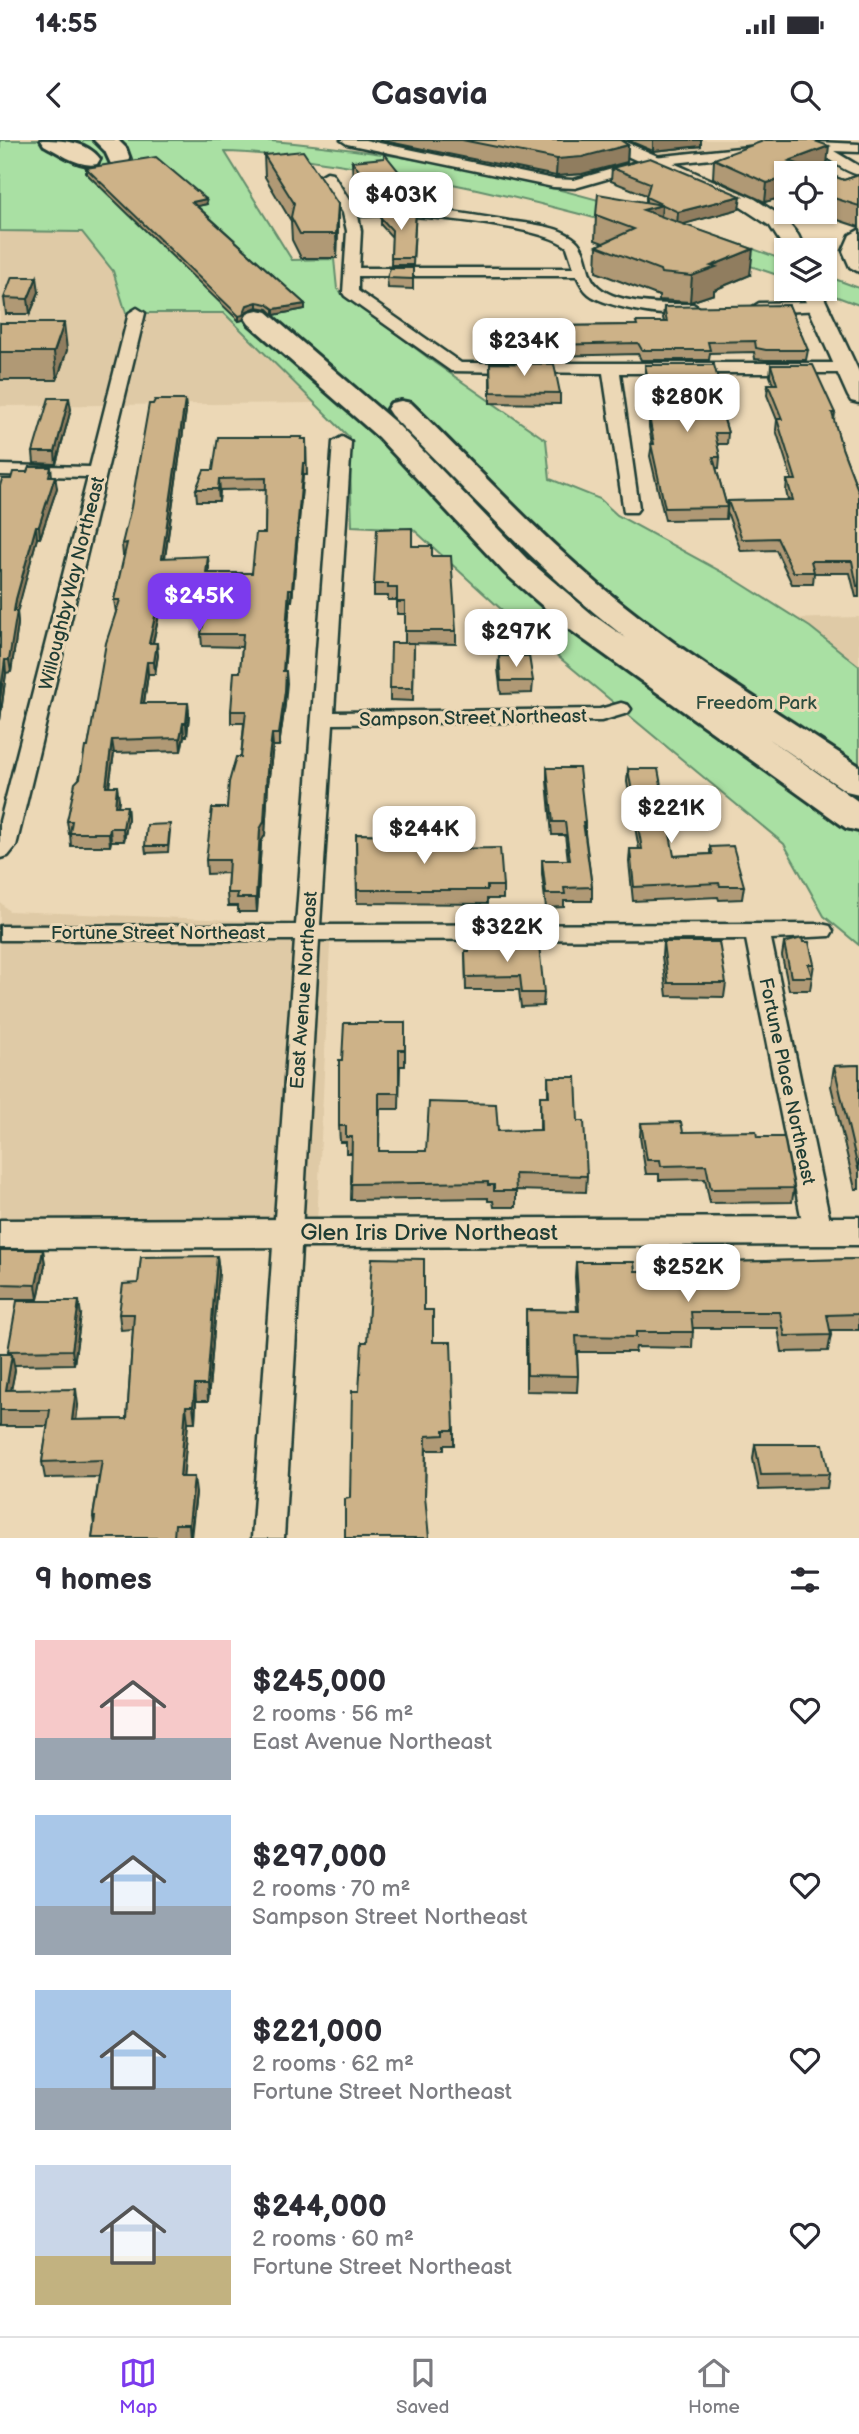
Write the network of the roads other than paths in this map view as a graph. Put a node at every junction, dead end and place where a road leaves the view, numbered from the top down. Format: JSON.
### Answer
{"nodes":[{"id":1,"x":52,"y":140,"type":"edge"},
{"id":2,"x":106,"y":140,"type":"edge"},
{"id":3,"x":347,"y":140,"type":"edge"},
{"id":4,"x":606,"y":140,"type":"edge"},
{"id":5,"x":818,"y":146,"type":"junction"},
{"id":6,"x":859,"y":148,"type":"edge"},
{"id":7,"x":87,"y":150,"type":"edge"},
{"id":8,"x":654,"y":161,"type":"junction"},
{"id":9,"x":859,"y":171,"type":"edge"},
{"id":10,"x":327,"y":176,"type":"dead end"},
{"id":11,"x":350,"y":213,"type":"junction"},
{"id":12,"x":859,"y":234,"type":"edge"},
{"id":13,"x":789,"y":238,"type":"edge"},
{"id":14,"x":859,"y":268,"type":"edge"},
{"id":15,"x":352,"y":272,"type":"junction"},
{"id":16,"x":583,"y":272,"type":"junction"},
{"id":17,"x":350,"y":293,"type":"joint"},
{"id":18,"x":793,"y":301,"type":"edge"},
{"id":19,"x":815,"y":301,"type":"edge"},
{"id":20,"x":744,"y":308,"type":"edge"},
{"id":21,"x":703,"y":309,"type":"edge"},
{"id":22,"x":137,"y":313,"type":"dead end"},
{"id":23,"x":847,"y":368,"type":"junction"},
{"id":24,"x":611,"y":369,"type":"junction"},
{"id":25,"x":859,"y":396,"type":"edge"},
{"id":26,"x":342,"y":442,"type":"dead end"},
{"id":27,"x":0,"y":470,"type":"edge"},
{"id":28,"x":99,"y":472,"type":"junction"},
{"id":29,"x":630,"y":508,"type":"dead end"},
{"id":30,"x":621,"y":709,"type":"dead end"},
{"id":31,"x":324,"y":718,"type":"junction"},
{"id":32,"x":859,"y":783,"type":"edge"},
{"id":33,"x":859,"y":820,"type":"edge"},
{"id":34,"x":0,"y":851,"type":"edge"},
{"id":35,"x":757,"y":931,"type":"junction"},
{"id":36,"x":821,"y":931,"type":"dead end"},
{"id":37,"x":307,"y":932,"type":"junction"},
{"id":38,"x":0,"y":933,"type":"edge"},
{"id":39,"x":818,"y":1231,"type":"junction"},
{"id":40,"x":859,"y":1231,"type":"edge"},
{"id":41,"x":287,"y":1233,"type":"junction"},
{"id":42,"x":0,"y":1234,"type":"edge"},
{"id":43,"x":268,"y":1538,"type":"edge"}],
"edges":[{"from":1,"to":7,"type":"highway"},
{"from":2,"to":7,"type":"highway"},
{"from":3,"to":8,"type":"street"},
{"from":4,"to":8,"type":"main road"},
{"from":5,"to":6,"type":"street"},
{"from":5,"to":8,"type":"street"},
{"from":5,"to":9,"type":"street"},
{"from":8,"to":13,"type":"main road"},
{"from":10,"to":11,"type":"street"},
{"from":11,"to":15,"type":"street"},
{"from":11,"to":16,"type":"street"},
{"from":12,"to":14,"type":"street"},
{"from":15,"to":16,"type":"street"},
{"from":15,"to":17,"type":"street"},
{"from":16,"to":21,"type":"street"},
{"from":17,"to":24,"type":"street"},
{"from":18,"to":20,"type":"street"},
{"from":19,"to":23,"type":"main road"},
{"from":22,"to":28,"type":"street","name":"Willoughby Way Northeast"},
{"from":23,"to":24,"type":"street"},
{"from":23,"to":25,"type":"main road"},
{"from":24,"to":29,"type":"street"},
{"from":26,"to":31,"type":"street","name":"East Avenue Northeast"},
{"from":27,"to":28,"type":"street"},
{"from":28,"to":34,"type":"street","name":"Willoughby Way Northeast"},
{"from":30,"to":31,"type":"street","name":"Sampson Street Northeast"},
{"from":31,"to":37,"type":"street","name":"East Avenue Northeast"},
{"from":32,"to":33,"type":"highway"},
{"from":35,"to":36,"type":"street","name":"Fortune Street Northeast"},
{"from":35,"to":37,"type":"street","name":"Fortune Street Northeast"},
{"from":35,"to":39,"type":"street","name":"Fortune Place Northeast"},
{"from":37,"to":38,"type":"street","name":"Fortune Street Northeast"},
{"from":37,"to":41,"type":"street","name":"East Avenue Northeast"},
{"from":39,"to":40,"type":"main road","name":"Glen Iris Drive Northeast"},
{"from":39,"to":41,"type":"main road","name":"Glen Iris Drive Northeast"},
{"from":41,"to":42,"type":"main road","name":"Glen Iris Drive Northeast"},
{"from":41,"to":43,"type":"street","name":"East Avenue Northeast"}]}
